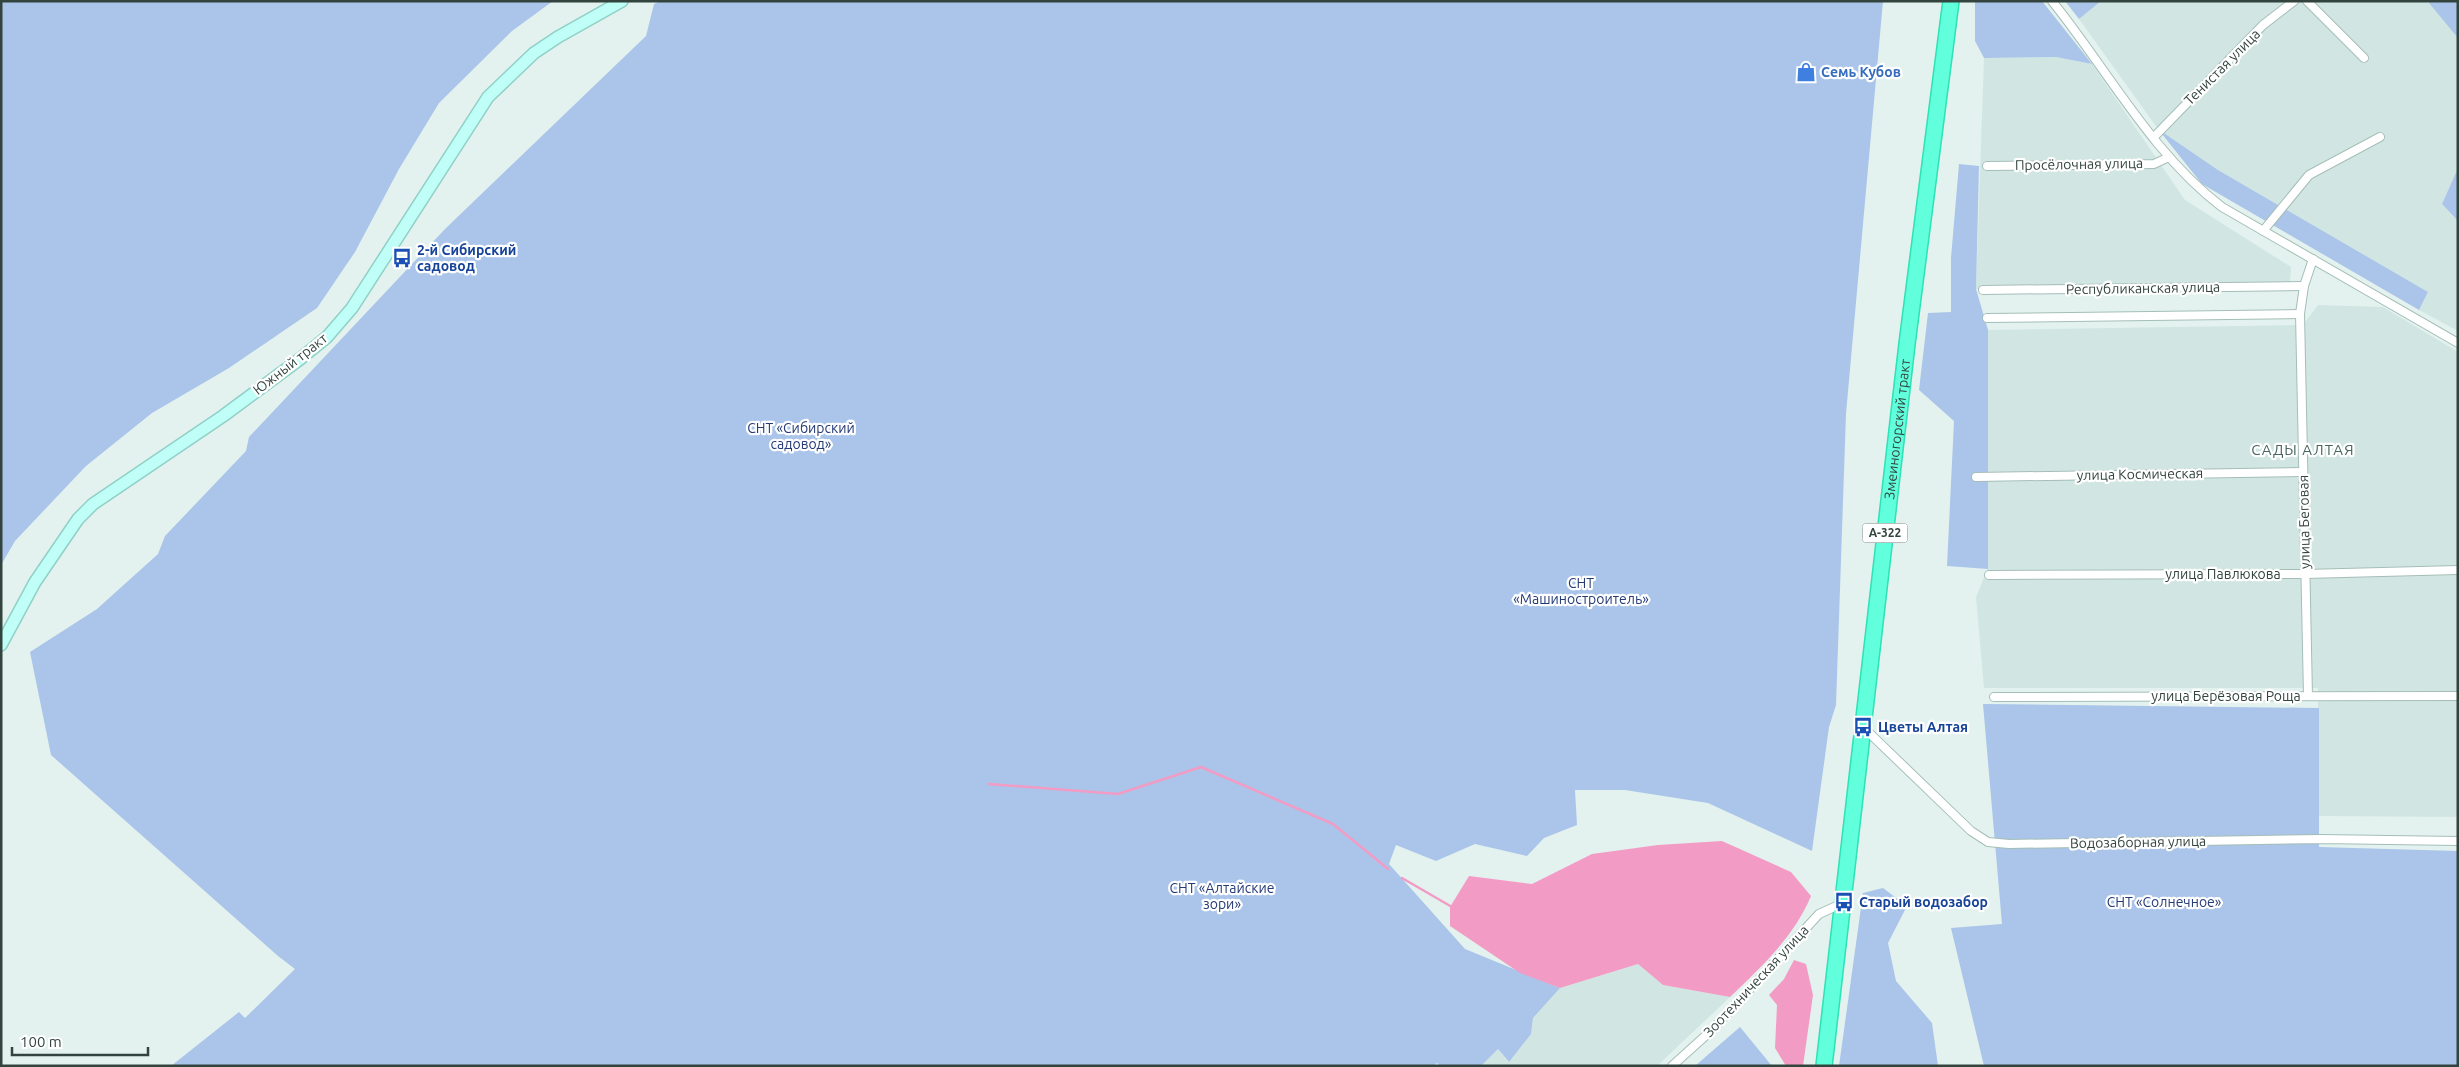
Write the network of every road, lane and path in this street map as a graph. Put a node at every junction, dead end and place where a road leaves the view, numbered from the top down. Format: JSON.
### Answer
{"nodes":[{"id":1,"x":622,"y":1,"type":"edge"},
{"id":2,"x":1951,"y":1,"type":"edge"},
{"id":3,"x":2052,"y":1,"type":"edge"},
{"id":4,"x":2294,"y":1,"type":"edge"},
{"id":5,"x":2307,"y":1,"type":"edge"},
{"id":6,"x":2364,"y":58,"type":"dead end"},
{"id":7,"x":2154,"y":137,"type":"junction"},
{"id":8,"x":2380,"y":137,"type":"dead end"},
{"id":9,"x":2169,"y":157,"type":"junction"},
{"id":10,"x":1987,"y":166,"type":"dead end"},
{"id":11,"x":2263,"y":230,"type":"junction"},
{"id":12,"x":2314,"y":259,"type":"junction"},
{"id":13,"x":2304,"y":286,"type":"junction"},
{"id":14,"x":1983,"y":290,"type":"dead end"},
{"id":15,"x":2300,"y":314,"type":"junction"},
{"id":16,"x":1986,"y":318,"type":"dead end"},
{"id":17,"x":2458,"y":343,"type":"edge"},
{"id":18,"x":2303,"y":472,"type":"junction"},
{"id":19,"x":1976,"y":477,"type":"dead end"},
{"id":20,"x":2458,"y":570,"type":"edge"},
{"id":21,"x":2305,"y":574,"type":"junction"},
{"id":22,"x":1989,"y":575,"type":"dead end"},
{"id":23,"x":1,"y":645,"type":"edge"},
{"id":24,"x":2308,"y":696,"type":"junction"},
{"id":25,"x":2458,"y":696,"type":"edge"},
{"id":26,"x":1994,"y":698,"type":"dead end"},
{"id":27,"x":1863,"y":727,"type":"junction"},
{"id":28,"x":2458,"y":840,"type":"edge"},
{"id":29,"x":1844,"y":902,"type":"junction"},
{"id":30,"x":1672,"y":1066,"type":"edge"},
{"id":31,"x":1824,"y":1066,"type":"edge"}],
"edges":[{"from":1,"to":23,"type":"main road","name":"Южный тракт"},
{"from":2,"to":27,"type":"highway","name":"Змеиногорский тракт","number":"А-322"},
{"from":3,"to":7,"type":"street"},
{"from":4,"to":7,"type":"street","name":"Тенистая улица"},
{"from":5,"to":6,"type":"street"},
{"from":7,"to":9,"type":"street"},
{"from":8,"to":11,"type":"street"},
{"from":9,"to":10,"type":"street","name":"Просёлочная улица"},
{"from":9,"to":11,"type":"street"},
{"from":11,"to":12,"type":"street"},
{"from":12,"to":13,"type":"street","name":"улица Беговая"},
{"from":12,"to":17,"type":"street"},
{"from":13,"to":14,"type":"street","name":"Республиканская улица"},
{"from":13,"to":15,"type":"street","name":"улица Беговая"},
{"from":15,"to":16,"type":"street","name":"Республиканская улица"},
{"from":15,"to":18,"type":"street","name":"улица Беговая"},
{"from":18,"to":19,"type":"street","name":"улица Космическая"},
{"from":18,"to":21,"type":"street","name":"улица Беговая"},
{"from":20,"to":21,"type":"street","name":"улица Павлюкова"},
{"from":21,"to":22,"type":"street","name":"улица Павлюкова"},
{"from":21,"to":24,"type":"street","name":"улица Беговая"},
{"from":24,"to":25,"type":"street","name":"улица Берёзовая Роща"},
{"from":24,"to":26,"type":"street","name":"улица Берёзовая Роща"},
{"from":27,"to":28,"type":"street","name":"Водозаборная улица"},
{"from":27,"to":29,"type":"highway","name":"Змеиногорский тракт","number":"А-322"},
{"from":29,"to":30,"type":"street","name":"Зоотехническая улица"},
{"from":29,"to":31,"type":"highway","name":"Змеиногорский тракт","number":"А-322"}]}
